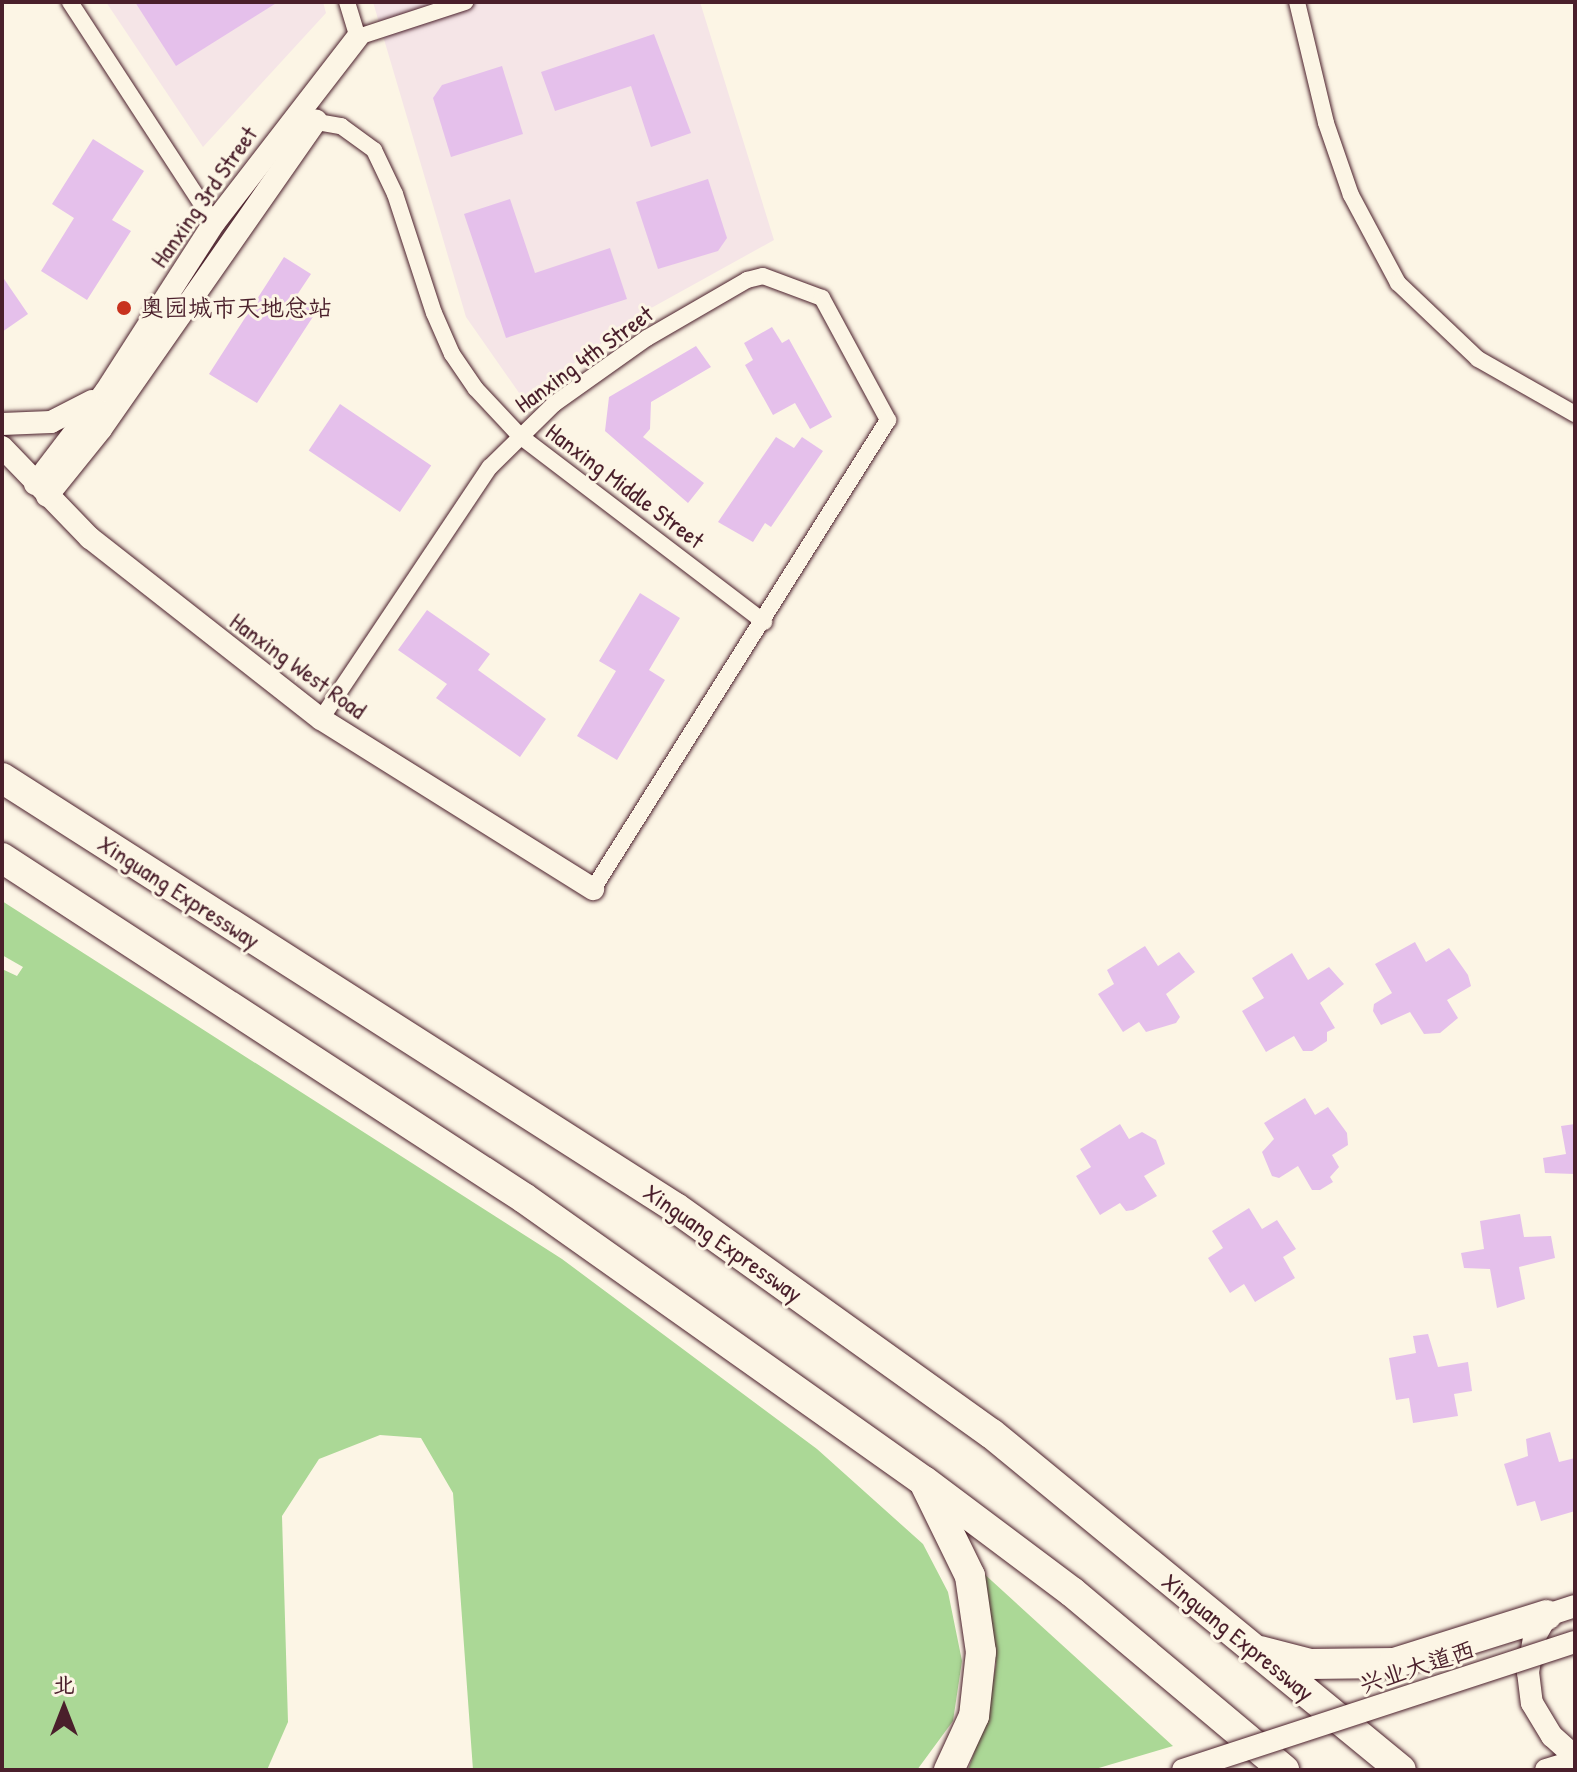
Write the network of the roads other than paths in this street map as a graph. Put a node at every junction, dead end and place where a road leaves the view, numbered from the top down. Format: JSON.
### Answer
{"nodes":[{"id":1,"x":70,"y":2,"type":"edge"},
{"id":2,"x":347,"y":2,"type":"edge"},
{"id":3,"x":465,"y":2,"type":"edge"},
{"id":4,"x":1297,"y":2,"type":"edge"},
{"id":5,"x":358,"y":37,"type":"junction"},
{"id":6,"x":293,"y":118,"type":"junction"},
{"id":7,"x":316,"y":121,"type":"junction"},
{"id":8,"x":214,"y":223,"type":"junction"},
{"id":9,"x":227,"y":244,"type":"junction"},
{"id":10,"x":106,"y":391,"type":"junction"},
{"id":11,"x":1575,"y":414,"type":"edge"},
{"id":12,"x":2,"y":424,"type":"edge"},
{"id":13,"x":520,"y":436,"type":"junction"},
{"id":14,"x":2,"y":447,"type":"edge"},
{"id":15,"x":41,"y":490,"type":"junction"},
{"id":16,"x":764,"y":622,"type":"junction"},
{"id":17,"x":321,"y":719,"type":"junction"},
{"id":18,"x":2,"y":778,"type":"edge"},
{"id":19,"x":2,"y":858,"type":"edge"},
{"id":20,"x":593,"y":889,"type":"joint"},
{"id":21,"x":924,"y":1481,"type":"junction"},
{"id":22,"x":1561,"y":1611,"type":"edge"},
{"id":23,"x":1575,"y":1642,"type":"edge"},
{"id":24,"x":1251,"y":1648,"type":"junction"},
{"id":25,"x":1575,"y":1759,"type":"edge"},
{"id":26,"x":949,"y":1770,"type":"edge"},
{"id":27,"x":1183,"y":1770,"type":"edge"},
{"id":28,"x":1284,"y":1770,"type":"edge"},
{"id":29,"x":1401,"y":1770,"type":"edge"},
{"id":30,"x":1546,"y":1770,"type":"edge"}],
"edges":[{"from":1,"to":8,"type":"street"},
{"from":2,"to":5,"type":"street"},
{"from":3,"to":5,"type":"street"},
{"from":4,"to":11,"type":"street"},
{"from":5,"to":6,"type":"street","name":"Hanxing 3rd Street"},
{"from":6,"to":7,"type":"street","name":"Hanxing Middle Street"},
{"from":6,"to":8,"type":"street","name":"Hanxing 3rd Street"},
{"from":7,"to":9,"type":"street","name":"Hanxing 3rd Street"},
{"from":7,"to":13,"type":"street","name":"Hanxing Middle Street"},
{"from":8,"to":9,"type":"street"},
{"from":8,"to":10,"type":"street","name":"Hanxing 3rd Street"},
{"from":9,"to":15,"type":"street","name":"Hanxing 3rd Street"},
{"from":10,"to":12,"type":"street"},
{"from":10,"to":15,"type":"street","name":"Hanxing 3rd Street"},
{"from":13,"to":16,"type":"street","name":"Hanxing Middle Street"},
{"from":13,"to":16,"type":"street","name":"Hanxing 4th Street"},
{"from":13,"to":17,"type":"street","name":"Hanxing 4th Street"},
{"from":14,"to":15,"type":"street","name":"Hanxing West Road"},
{"from":15,"to":17,"type":"street","name":"Hanxing West Road"},
{"from":16,"to":20,"type":"street"},
{"from":17,"to":20,"type":"street","name":"Hanxing West Road"},
{"from":18,"to":24,"type":"highway","name":"Xinguang Expressway"},
{"from":19,"to":21,"type":"highway"},
{"from":21,"to":26,"type":"highway"},
{"from":21,"to":28,"type":"highway"},
{"from":22,"to":24,"type":"highway"},
{"from":22,"to":25,"type":"street"},
{"from":23,"to":27,"type":"street","name":"兴业大道西","bridge":true},
{"from":24,"to":29,"type":"highway","name":"Xinguang Expressway"},
{"from":25,"to":30,"type":"street"}]}
